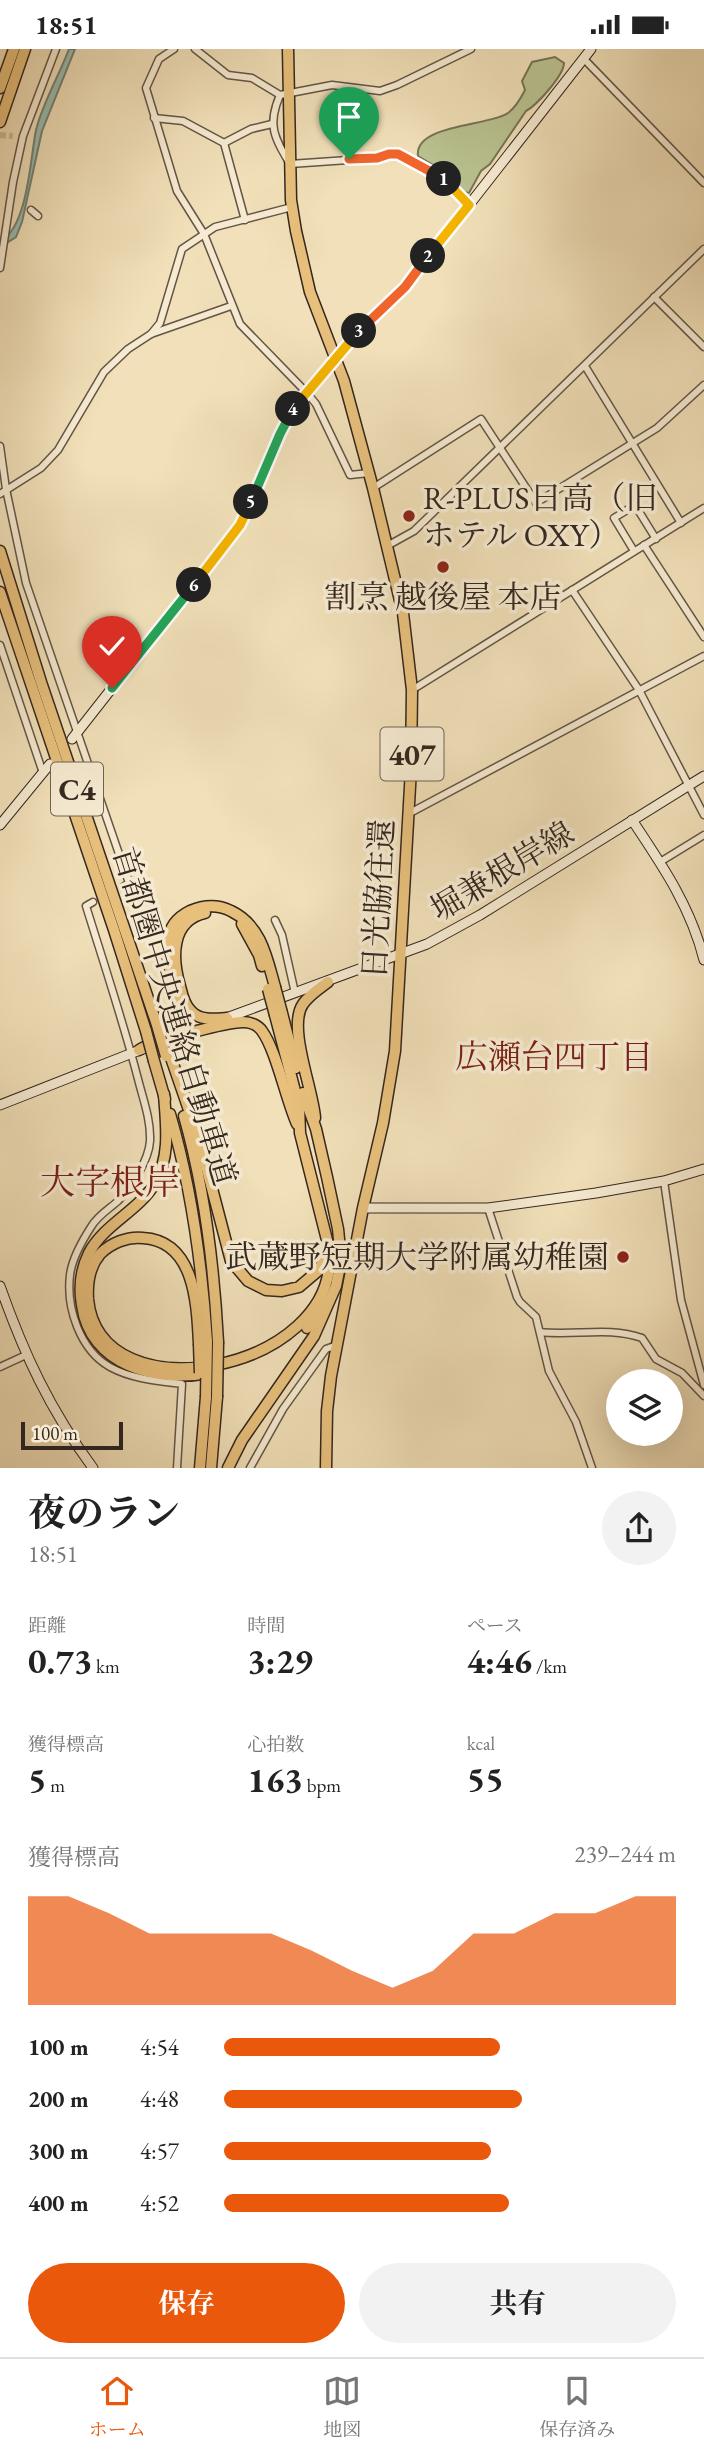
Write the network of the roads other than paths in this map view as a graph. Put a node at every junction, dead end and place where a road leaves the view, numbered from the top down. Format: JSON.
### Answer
{"nodes":[{"id":1,"x":14,"y":49,"type":"edge"},
{"id":2,"x":25,"y":49,"type":"edge"},
{"id":3,"x":56,"y":49,"type":"edge"},
{"id":4,"x":174,"y":49,"type":"edge"},
{"id":5,"x":195,"y":49,"type":"edge"},
{"id":6,"x":288,"y":49,"type":"edge"},
{"id":7,"x":471,"y":49,"type":"edge"},
{"id":8,"x":591,"y":49,"type":"edge"},
{"id":9,"x":584,"y":59,"type":"junction"},
{"id":10,"x":0,"y":88,"type":"edge"},
{"id":11,"x":284,"y":95,"type":"junction"},
{"id":12,"x":154,"y":118,"type":"junction"},
{"id":13,"x":0,"y":122,"type":"edge"},
{"id":14,"x":272,"y":124,"type":"junction"},
{"id":15,"x":13,"y":136,"type":"tunnel mouth"},
{"id":16,"x":23,"y":136,"type":"junction"},
{"id":17,"x":224,"y":143,"type":"junction"},
{"id":18,"x":290,"y":164,"type":"junction"},
{"id":19,"x":704,"y":183,"type":"edge"},
{"id":20,"x":469,"y":205,"type":"junction"},
{"id":21,"x":292,"y":207,"type":"junction"},
{"id":22,"x":31,"y":209,"type":"dead end"},
{"id":23,"x":38,"y":216,"type":"dead end"},
{"id":24,"x":245,"y":220,"type":"junction"},
{"id":25,"x":204,"y":234,"type":"junction"},
{"id":26,"x":704,"y":249,"type":"edge"},
{"id":27,"x":1,"y":257,"type":"edge"},
{"id":28,"x":0,"y":268,"type":"edge"},
{"id":29,"x":654,"y":297,"type":"junction"},
{"id":30,"x":232,"y":306,"type":"junction"},
{"id":31,"x":151,"y":334,"type":"junction"},
{"id":32,"x":704,"y":347,"type":"edge"},
{"id":33,"x":335,"y":360,"type":"junction"},
{"id":34,"x":585,"y":366,"type":"junction"},
{"id":35,"x":704,"y":385,"type":"edge"},
{"id":36,"x":307,"y":393,"type":"junction"},
{"id":37,"x":632,"y":443,"type":"junction"},
{"id":38,"x":0,"y":446,"type":"edge"},
{"id":39,"x":500,"y":448,"type":"junction"},
{"id":40,"x":369,"y":473,"type":"junction"},
{"id":41,"x":373,"y":488,"type":"junction"},
{"id":42,"x":3,"y":492,"type":"edge"},
{"id":43,"x":704,"y":508,"type":"edge"},
{"id":44,"x":681,"y":523,"type":"junction"},
{"id":45,"x":656,"y":539,"type":"junction"},
{"id":46,"x":645,"y":545,"type":"junction"},
{"id":47,"x":387,"y":546,"type":"junction"},
{"id":48,"x":0,"y":551,"type":"edge"},
{"id":49,"x":634,"y":551,"type":"junction"},
{"id":50,"x":572,"y":590,"type":"junction"},
{"id":51,"x":0,"y":592,"type":"edge"},
{"id":52,"x":704,"y":637,"type":"edge"},
{"id":53,"x":0,"y":645,"type":"edge"},
{"id":54,"x":704,"y":656,"type":"edge"},
{"id":55,"x":412,"y":690,"type":"junction"},
{"id":56,"x":639,"y":690,"type":"junction"},
{"id":57,"x":78,"y":731,"type":"junction"},
{"id":58,"x":72,"y":739,"type":"dead end"},
{"id":59,"x":50,"y":764,"type":"dead end"},
{"id":60,"x":43,"y":773,"type":"junction"},
{"id":61,"x":704,"y":776,"type":"edge"},
{"id":62,"x":689,"y":785,"type":"junction"},
{"id":63,"x":408,"y":814,"type":"junction"},
{"id":64,"x":704,"y":815,"type":"edge"},
{"id":65,"x":632,"y":820,"type":"junction"},
{"id":66,"x":0,"y":825,"type":"edge"},
{"id":67,"x":704,"y":835,"type":"edge"},
{"id":68,"x":660,"y":862,"type":"junction"},
{"id":69,"x":122,"y":887,"type":"dead end"},
{"id":70,"x":93,"y":902,"type":"dead end"},
{"id":71,"x":275,"y":921,"type":"dead end"},
{"id":72,"x":401,"y":954,"type":"junction"},
{"id":73,"x":704,"y":960,"type":"edge"},
{"id":74,"x":328,"y":982,"type":"junction"},
{"id":75,"x":272,"y":988,"type":"junction"},
{"id":76,"x":296,"y":993,"type":"junction"},
{"id":77,"x":279,"y":1014,"type":"junction"},
{"id":78,"x":227,"y":1018,"type":"junction"},
{"id":79,"x":178,"y":1035,"type":"junction"},
{"id":80,"x":135,"y":1051,"type":"junction"},
{"id":81,"x":168,"y":1056,"type":"junction"},
{"id":82,"x":164,"y":1094,"type":"junction"},
{"id":83,"x":0,"y":1105,"type":"edge"},
{"id":84,"x":316,"y":1129,"type":"junction"},
{"id":85,"x":300,"y":1133,"type":"junction"},
{"id":86,"x":704,"y":1169,"type":"edge"},
{"id":87,"x":664,"y":1181,"type":"junction"},
{"id":88,"x":363,"y":1208,"type":"junction"},
{"id":89,"x":488,"y":1208,"type":"junction"},
{"id":90,"x":329,"y":1248,"type":"junction"},
{"id":91,"x":0,"y":1286,"type":"edge"},
{"id":92,"x":329,"y":1300,"type":"junction"},
{"id":93,"x":540,"y":1332,"type":"junction"},
{"id":94,"x":208,"y":1343,"type":"junction"},
{"id":95,"x":337,"y":1345,"type":"junction"},
{"id":96,"x":26,"y":1355,"type":"junction"},
{"id":97,"x":0,"y":1367,"type":"edge"},
{"id":98,"x":704,"y":1385,"type":"edge"},
{"id":99,"x":704,"y":1396,"type":"edge"},
{"id":100,"x":208,"y":1397,"type":"junction"},
{"id":101,"x":93,"y":1468,"type":"edge"},
{"id":102,"x":177,"y":1468,"type":"edge"},
{"id":103,"x":200,"y":1468,"type":"edge"},
{"id":104,"x":211,"y":1468,"type":"edge"},
{"id":105,"x":228,"y":1468,"type":"edge"},
{"id":106,"x":250,"y":1468,"type":"edge"},
{"id":107,"x":326,"y":1468,"type":"edge"},
{"id":108,"x":592,"y":1468,"type":"edge"}],
"edges":[{"from":1,"to":10,"type":"highway"},
{"from":2,"to":13,"type":"highway"},
{"from":3,"to":16,"type":"street"},
{"from":4,"to":12,"type":"street"},
{"from":5,"to":11,"type":"street"},
{"from":6,"to":11,"type":"highway","name":"日光脇往還","number":"407"},
{"from":7,"to":11,"type":"street"},
{"from":8,"to":9,"type":"street"},
{"from":9,"to":19,"type":"street"},
{"from":9,"to":20,"type":"street"},
{"from":11,"to":14,"type":"street"},
{"from":11,"to":18,"type":"highway","name":"日光脇往還","number":"407"},
{"from":12,"to":17,"type":"street"},
{"from":12,"to":25,"type":"street"},
{"from":14,"to":17,"type":"street"},
{"from":14,"to":18,"type":"street"},
{"from":15,"to":16,"type":"street"},
{"from":16,"to":27,"type":"street"},
{"from":17,"to":24,"type":"street"},
{"from":18,"to":20,"type":"street"},
{"from":18,"to":21,"type":"highway","name":"日光脇往還","number":"407"},
{"from":20,"to":33,"type":"street"},
{"from":21,"to":24,"type":"street"},
{"from":21,"to":33,"type":"highway","name":"日光脇往還","number":"407"},
{"from":22,"to":23,"type":"street"},
{"from":24,"to":25,"type":"street"},
{"from":25,"to":30,"type":"street"},
{"from":25,"to":31,"type":"street"},
{"from":26,"to":29,"type":"street"},
{"from":27,"to":28,"type":"street"},
{"from":29,"to":32,"type":"street"},
{"from":29,"to":34,"type":"street"},
{"from":30,"to":31,"type":"street"},
{"from":30,"to":36,"type":"street"},
{"from":31,"to":42,"type":"street"},
{"from":33,"to":36,"type":"street"},
{"from":33,"to":40,"type":"highway","name":"日光脇往還","number":"407"},
{"from":34,"to":37,"type":"street"},
{"from":34,"to":39,"type":"street"},
{"from":35,"to":37,"type":"street"},
{"from":36,"to":40,"type":"street"},
{"from":36,"to":57,"type":"street"},
{"from":37,"to":39,"type":"street"},
{"from":37,"to":44,"type":"street"},
{"from":38,"to":42,"type":"street"},
{"from":39,"to":41,"type":"street"},
{"from":39,"to":47,"type":"street"},
{"from":40,"to":41,"type":"highway","name":"日光脇往還","number":"407"},
{"from":41,"to":47,"type":"highway","name":"日光脇往還","number":"407"},
{"from":42,"to":57,"type":"street"},
{"from":43,"to":44,"type":"street"},
{"from":44,"to":45,"type":"street"},
{"from":45,"to":46,"type":"street"},
{"from":45,"to":49,"type":"street"},
{"from":46,"to":49,"type":"street"},
{"from":46,"to":52,"type":"street"},
{"from":47,"to":55,"type":"highway","name":"日光脇往還","number":"407"},
{"from":48,"to":81,"type":"highway","name":"首都圏中央連絡自動車道","number":"C4","bridge":true},
{"from":49,"to":50,"type":"street"},
{"from":50,"to":55,"type":"street"},
{"from":50,"to":56,"type":"street"},
{"from":51,"to":82,"type":"highway","name":"首都圏中央連絡自動車道","number":"C4","bridge":true},
{"from":53,"to":60,"type":"street"},
{"from":54,"to":56,"type":"street"},
{"from":55,"to":63,"type":"highway","name":"日光脇往還","number":"407"},
{"from":56,"to":62,"type":"street"},
{"from":56,"to":63,"type":"street"},
{"from":57,"to":58,"type":"street"},
{"from":57,"to":69,"type":"street"},
{"from":59,"to":60,"type":"street"},
{"from":60,"to":66,"type":"street"},
{"from":61,"to":62,"type":"street","name":"堀兼根岸線"},
{"from":62,"to":64,"type":"street"},
{"from":62,"to":65,"type":"street","name":"堀兼根岸線"},
{"from":63,"to":72,"type":"highway","name":"日光脇往還","number":"407"},
{"from":65,"to":68,"type":"street"},
{"from":65,"to":72,"type":"street","name":"堀兼根岸線"},
{"from":67,"to":68,"type":"street"},
{"from":68,"to":73,"type":"street"},
{"from":70,"to":80,"type":"street"},
{"from":71,"to":76,"type":"street"},
{"from":72,"to":74,"type":"street","name":"堀兼根岸線"},
{"from":72,"to":88,"type":"highway","name":"日光脇往還","number":"407"},
{"from":74,"to":76,"type":"street","name":"堀兼根岸線"},
{"from":74,"to":84,"type":"highway"},
{"from":75,"to":77,"type":"highway","bridge":true},
{"from":75,"to":78,"type":"highway"},
{"from":75,"to":80,"type":"highway"},
{"from":76,"to":78,"type":"street","name":"堀兼根岸線"},
{"from":77,"to":84,"type":"highway"},
{"from":77,"to":85,"type":"highway"},
{"from":78,"to":79,"type":"street","name":"堀兼根岸線"},
{"from":79,"to":80,"type":"street","name":"堀兼根岸線"},
{"from":79,"to":85,"type":"highway"},
{"from":80,"to":83,"type":"street","name":"堀兼根岸線"},
{"from":80,"to":102,"type":"street"},
{"from":81,"to":90,"type":"highway"},
{"from":81,"to":94,"type":"highway","name":"首都圏中央連絡自動車道","number":"C4"},
{"from":82,"to":92,"type":"highway"},
{"from":82,"to":94,"type":"highway","name":"首都圏中央連絡自動車道","number":"C4"},
{"from":84,"to":92,"type":"highway"},
{"from":85,"to":90,"type":"highway"},
{"from":86,"to":87,"type":"street"},
{"from":87,"to":89,"type":"street"},
{"from":87,"to":98,"type":"street"},
{"from":88,"to":89,"type":"street"},
{"from":88,"to":95,"type":"highway","name":"日光脇往還","number":"407"},
{"from":89,"to":93,"type":"street"},
{"from":90,"to":94,"type":"highway"},
{"from":91,"to":96,"type":"street"},
{"from":92,"to":105,"type":"highway"},
{"from":93,"to":99,"type":"street"},
{"from":93,"to":108,"type":"street"},
{"from":94,"to":100,"type":"highway","name":"首都圏中央連絡自動車道","number":"C4","bridge":true},
{"from":95,"to":106,"type":"street"},
{"from":95,"to":107,"type":"highway","name":"日光脇往還","number":"407"},
{"from":96,"to":97,"type":"street"},
{"from":96,"to":101,"type":"street"},
{"from":100,"to":103,"type":"highway","name":"首都圏中央連絡自動車道","number":"C4"},
{"from":100,"to":104,"type":"highway","name":"首都圏中央連絡自動車道","number":"C4"}]}
